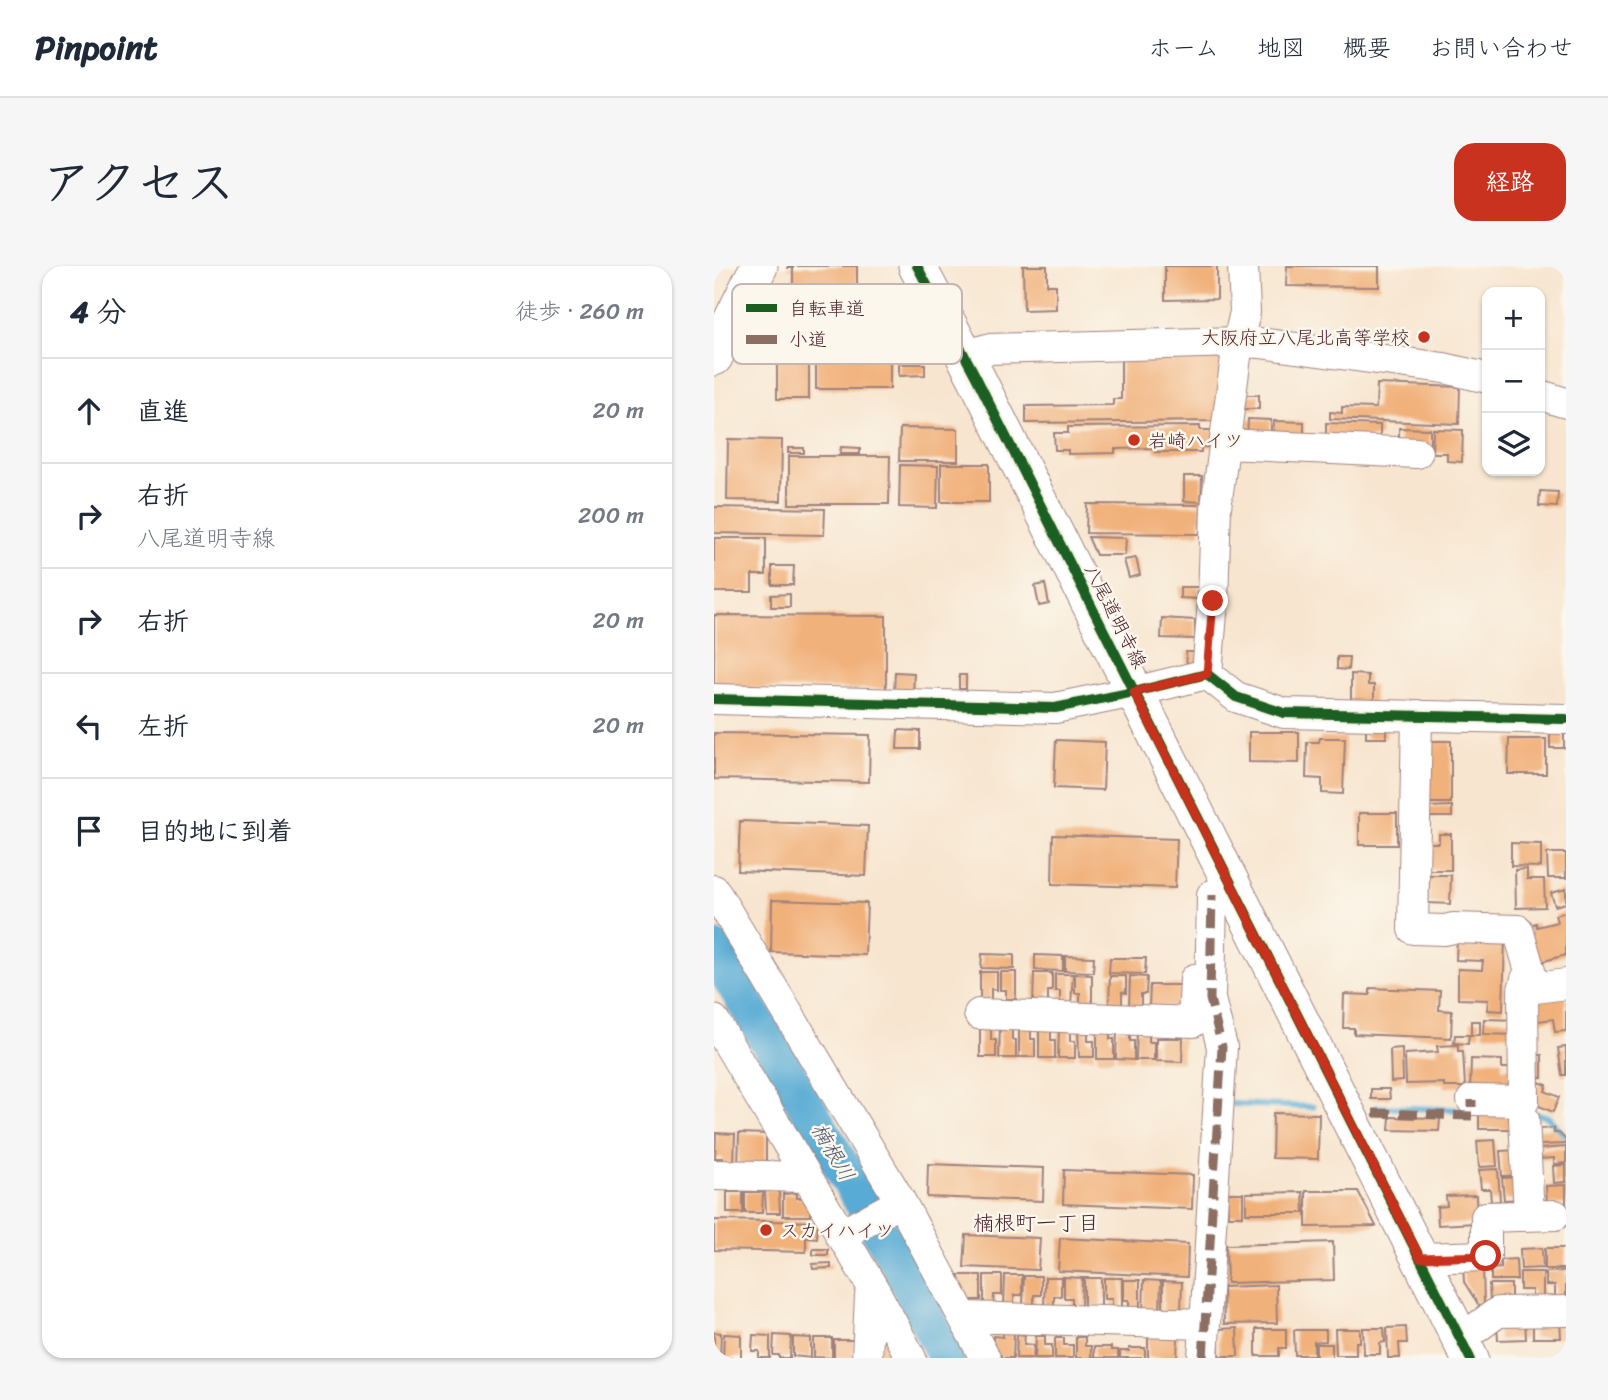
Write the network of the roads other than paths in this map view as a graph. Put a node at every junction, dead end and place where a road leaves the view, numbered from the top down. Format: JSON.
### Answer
{"nodes":[{"id":1,"x":759,"y":266,"type":"edge"},
{"id":2,"x":917,"y":266,"type":"edge"},
{"id":3,"x":1243,"y":266,"type":"edge"},
{"id":4,"x":750,"y":284,"type":"edge"},
{"id":5,"x":927,"y":284,"type":"edge"},
{"id":6,"x":732,"y":321,"type":"edge"},
{"id":7,"x":1238,"y":342,"type":"junction"},
{"id":8,"x":962,"y":350,"type":"edge"},
{"id":9,"x":965,"y":356,"type":"junction"},
{"id":10,"x":714,"y":357,"type":"edge"},
{"id":11,"x":1482,"y":377,"type":"edge"},
{"id":12,"x":1545,"y":397,"type":"edge"},
{"id":13,"x":1566,"y":403,"type":"edge"},
{"id":14,"x":1224,"y":444,"type":"junction"},
{"id":15,"x":1417,"y":453,"type":"dead end"},
{"id":16,"x":1207,"y":674,"type":"junction"},
{"id":17,"x":1134,"y":692,"type":"junction"},
{"id":18,"x":714,"y":699,"type":"edge"},
{"id":19,"x":1417,"y":715,"type":"junction"},
{"id":20,"x":1566,"y":719,"type":"edge"},
{"id":21,"x":1217,"y":880,"type":"junction"},
{"id":22,"x":714,"y":890,"type":"edge"},
{"id":23,"x":1531,"y":975,"type":"junction"},
{"id":24,"x":1566,"y":984,"type":"edge"},
{"id":25,"x":979,"y":1014,"type":"dead end"},
{"id":26,"x":714,"y":1020,"type":"edge"},
{"id":27,"x":1472,"y":1100,"type":"dead end"},
{"id":28,"x":1524,"y":1119,"type":"dead end"},
{"id":29,"x":714,"y":1175,"type":"edge"},
{"id":30,"x":806,"y":1177,"type":"junction"},
{"id":31,"x":901,"y":1202,"type":"junction"},
{"id":32,"x":840,"y":1235,"type":"junction"},
{"id":33,"x":1420,"y":1258,"type":"junction"},
{"id":34,"x":876,"y":1293,"type":"junction"},
{"id":35,"x":1566,"y":1311,"type":"edge"},
{"id":36,"x":964,"y":1317,"type":"junction"},
{"id":37,"x":1205,"y":1324,"type":"junction"},
{"id":38,"x":1466,"y":1349,"type":"edge"},
{"id":39,"x":867,"y":1358,"type":"edge"},
{"id":40,"x":911,"y":1358,"type":"edge"},
{"id":41,"x":985,"y":1358,"type":"edge"},
{"id":42,"x":1203,"y":1358,"type":"edge"}],
"edges":[{"from":1,"to":4,"type":"main road"},
{"from":2,"to":5,"type":"main road","name":"八尾道明寺線"},
{"from":3,"to":7,"type":"street"},
{"from":6,"to":10,"type":"main road"},
{"from":7,"to":9,"type":"street"},
{"from":7,"to":11,"type":"street"},
{"from":7,"to":14,"type":"street"},
{"from":8,"to":9,"type":"main road","name":"八尾道明寺線"},
{"from":9,"to":17,"type":"main road","name":"八尾道明寺線"},
{"from":12,"to":13,"type":"street"},
{"from":14,"to":15,"type":"street"},
{"from":14,"to":16,"type":"street"},
{"from":16,"to":17,"type":"street"},
{"from":16,"to":19,"type":"street"},
{"from":17,"to":18,"type":"street"},
{"from":17,"to":21,"type":"main road","name":"八尾道明寺線"},
{"from":19,"to":20,"type":"street"},
{"from":19,"to":23,"type":"street"},
{"from":21,"to":25,"type":"street"},
{"from":21,"to":33,"type":"main road","name":"八尾道明寺線"},
{"from":21,"to":37,"type":"street"},
{"from":22,"to":31,"type":"street"},
{"from":23,"to":24,"type":"street"},
{"from":23,"to":27,"type":"street"},
{"from":26,"to":30,"type":"street"},
{"from":28,"to":33,"type":"street"},
{"from":29,"to":30,"type":"street"},
{"from":30,"to":32,"type":"street"},
{"from":31,"to":32,"type":"street"},
{"from":31,"to":36,"type":"street"},
{"from":32,"to":34,"type":"street"},
{"from":33,"to":38,"type":"main road","name":"八尾道明寺線"},
{"from":34,"to":39,"type":"street"},
{"from":34,"to":40,"type":"street"},
{"from":35,"to":38,"type":"street"},
{"from":36,"to":37,"type":"street"},
{"from":36,"to":41,"type":"street"},
{"from":37,"to":42,"type":"street"}]}
